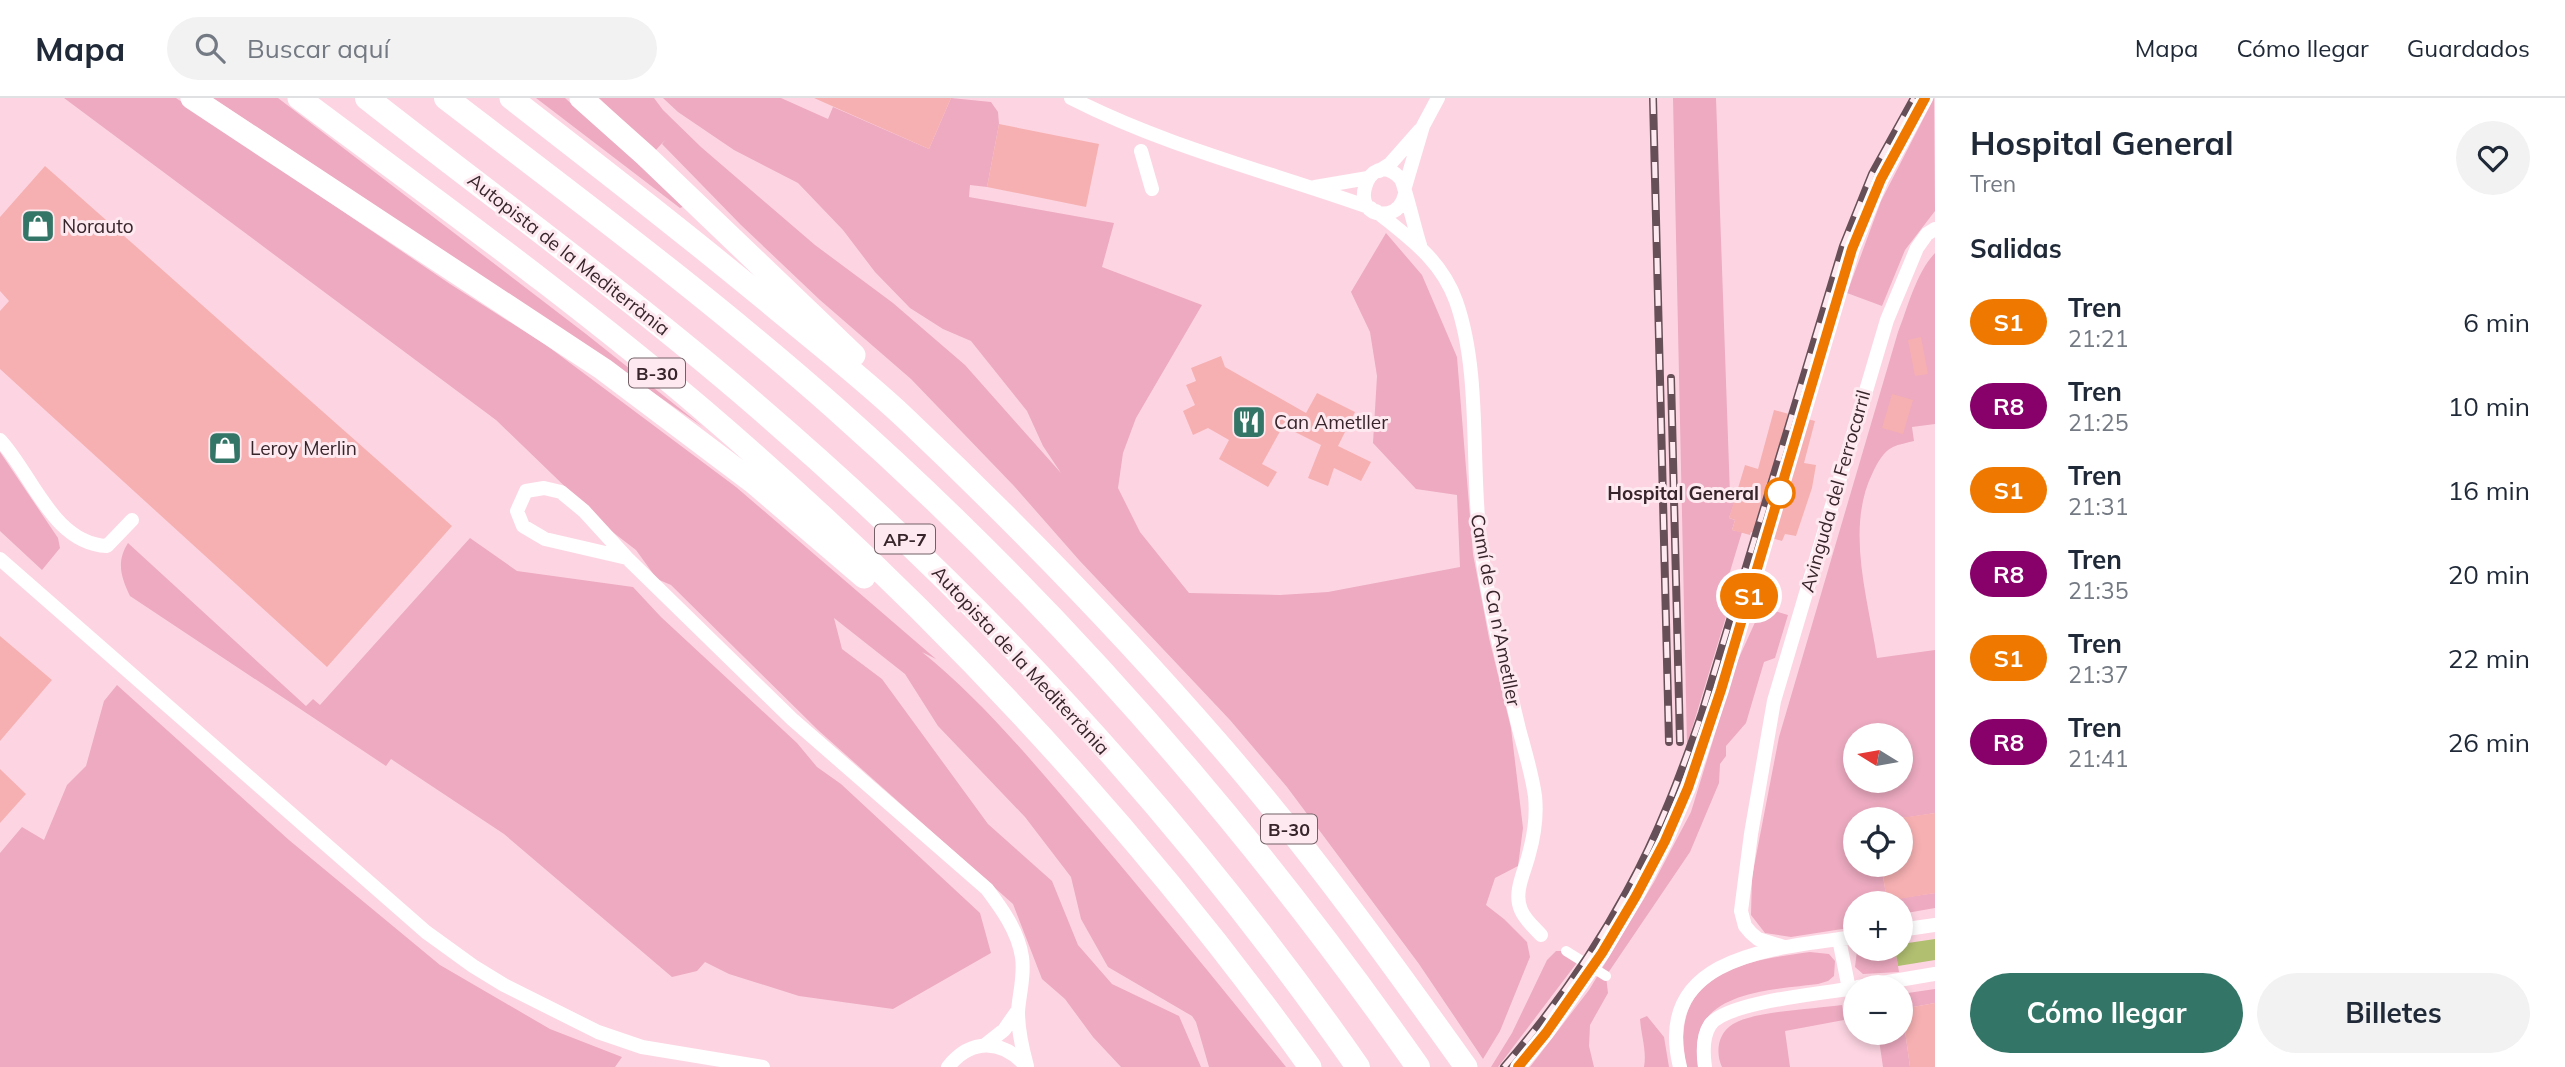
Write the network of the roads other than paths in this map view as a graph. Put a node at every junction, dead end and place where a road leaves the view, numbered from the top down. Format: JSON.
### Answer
{"nodes":[{"id":1,"x":192,"y":98,"type":"edge"},
{"id":2,"x":299,"y":98,"type":"edge"},
{"id":3,"x":367,"y":98,"type":"edge"},
{"id":4,"x":446,"y":98,"type":"edge"},
{"id":5,"x":511,"y":98,"type":"edge"},
{"id":6,"x":581,"y":98,"type":"edge"},
{"id":7,"x":1071,"y":98,"type":"edge"},
{"id":8,"x":1438,"y":98,"type":"edge"},
{"id":9,"x":1423,"y":126,"type":"junction"},
{"id":10,"x":1140,"y":152,"type":"dead end"},
{"id":11,"x":1374,"y":174,"type":"junction"},
{"id":12,"x":1313,"y":188,"type":"junction"},
{"id":13,"x":1152,"y":189,"type":"dead end"},
{"id":14,"x":1405,"y":191,"type":"junction"},
{"id":15,"x":1374,"y":210,"type":"junction"},
{"id":16,"x":1935,"y":229,"type":"edge"},
{"id":17,"x":1420,"y":245,"type":"junction"},
{"id":18,"x":0,"y":440,"type":"edge"},
{"id":19,"x":1005,"y":516,"type":"junction"},
{"id":20,"x":132,"y":520,"type":"dead end"},
{"id":21,"x":627,"y":558,"type":"junction"},
{"id":22,"x":0,"y":559,"type":"edge"},
{"id":23,"x":988,"y":680,"type":"junction"},
{"id":24,"x":1935,"y":925,"type":"edge"},
{"id":25,"x":1913,"y":928,"type":"edge"},
{"id":26,"x":1541,"y":935,"type":"dead end"},
{"id":27,"x":1843,"y":938,"type":"edge"},
{"id":28,"x":1839,"y":939,"type":"junction"},
{"id":29,"x":1784,"y":947,"type":"junction"},
{"id":30,"x":1566,"y":951,"type":"dead end"},
{"id":31,"x":1935,"y":974,"type":"edge"},
{"id":32,"x":1850,"y":975,"type":"edge"},
{"id":33,"x":1605,"y":976,"type":"dead end"},
{"id":34,"x":1913,"y":978,"type":"edge"},
{"id":35,"x":1843,"y":990,"type":"edge"},
{"id":36,"x":1018,"y":1010,"type":"junction"},
{"id":37,"x":985,"y":1045,"type":"junction"},
{"id":38,"x":763,"y":1067,"type":"edge"},
{"id":39,"x":948,"y":1067,"type":"edge"},
{"id":40,"x":1027,"y":1067,"type":"edge"},
{"id":41,"x":1310,"y":1067,"type":"edge"},
{"id":42,"x":1358,"y":1067,"type":"edge"},
{"id":43,"x":1418,"y":1067,"type":"edge"},
{"id":44,"x":1466,"y":1067,"type":"edge"},
{"id":45,"x":1680,"y":1067,"type":"edge"},
{"id":46,"x":1705,"y":1067,"type":"edge"}],
"edges":[{"from":1,"to":23,"type":"highway"},
{"from":2,"to":23,"type":"highway","number":"B-30"},
{"from":3,"to":42,"type":"highway","name":"Autopista de la Mediterrània","number":"AP-7"},
{"from":4,"to":43,"type":"highway","number":"AP-7"},
{"from":5,"to":19,"type":"highway","number":"B-30"},
{"from":6,"to":19,"type":"highway"},
{"from":7,"to":12,"type":"street","name":"Camí de Ca n'Ametller"},
{"from":8,"to":9,"type":"street"},
{"from":9,"to":11,"type":"street"},
{"from":9,"to":14,"type":"street"},
{"from":10,"to":13,"type":"street"},
{"from":11,"to":12,"type":"street","name":"Camí de Ca n'Ametller"},
{"from":11,"to":14,"type":"street"},
{"from":11,"to":15,"type":"street"},
{"from":12,"to":15,"type":"street","name":"Camí de Ca n'Ametller"},
{"from":14,"to":15,"type":"street"},
{"from":14,"to":17,"type":"street","name":"Camí de Ca n'Ametller"},
{"from":15,"to":17,"type":"street","name":"Camí de Ca n'Ametller"},
{"from":16,"to":29,"type":"street","name":"Avinguda del Ferrocarril"},
{"from":17,"to":26,"type":"street","name":"Camí de Ca n'Ametller"},
{"from":18,"to":20,"type":"street"},
{"from":19,"to":44,"type":"highway","number":"B-30"},
{"from":21,"to":21,"type":"street"},
{"from":21,"to":36,"type":"street"},
{"from":22,"to":38,"type":"street"},
{"from":23,"to":41,"type":"highway","number":"B-30"},
{"from":24,"to":25,"type":"street"},
{"from":27,"to":28,"type":"street"},
{"from":28,"to":29,"type":"street"},
{"from":28,"to":32,"type":"street"},
{"from":29,"to":45,"type":"street"},
{"from":30,"to":33,"type":"street"},
{"from":31,"to":34,"type":"street"},
{"from":35,"to":46,"type":"street"},
{"from":36,"to":37,"type":"street"},
{"from":36,"to":40,"type":"street"},
{"from":37,"to":39,"type":"street"},
{"from":37,"to":40,"type":"street"}]}
